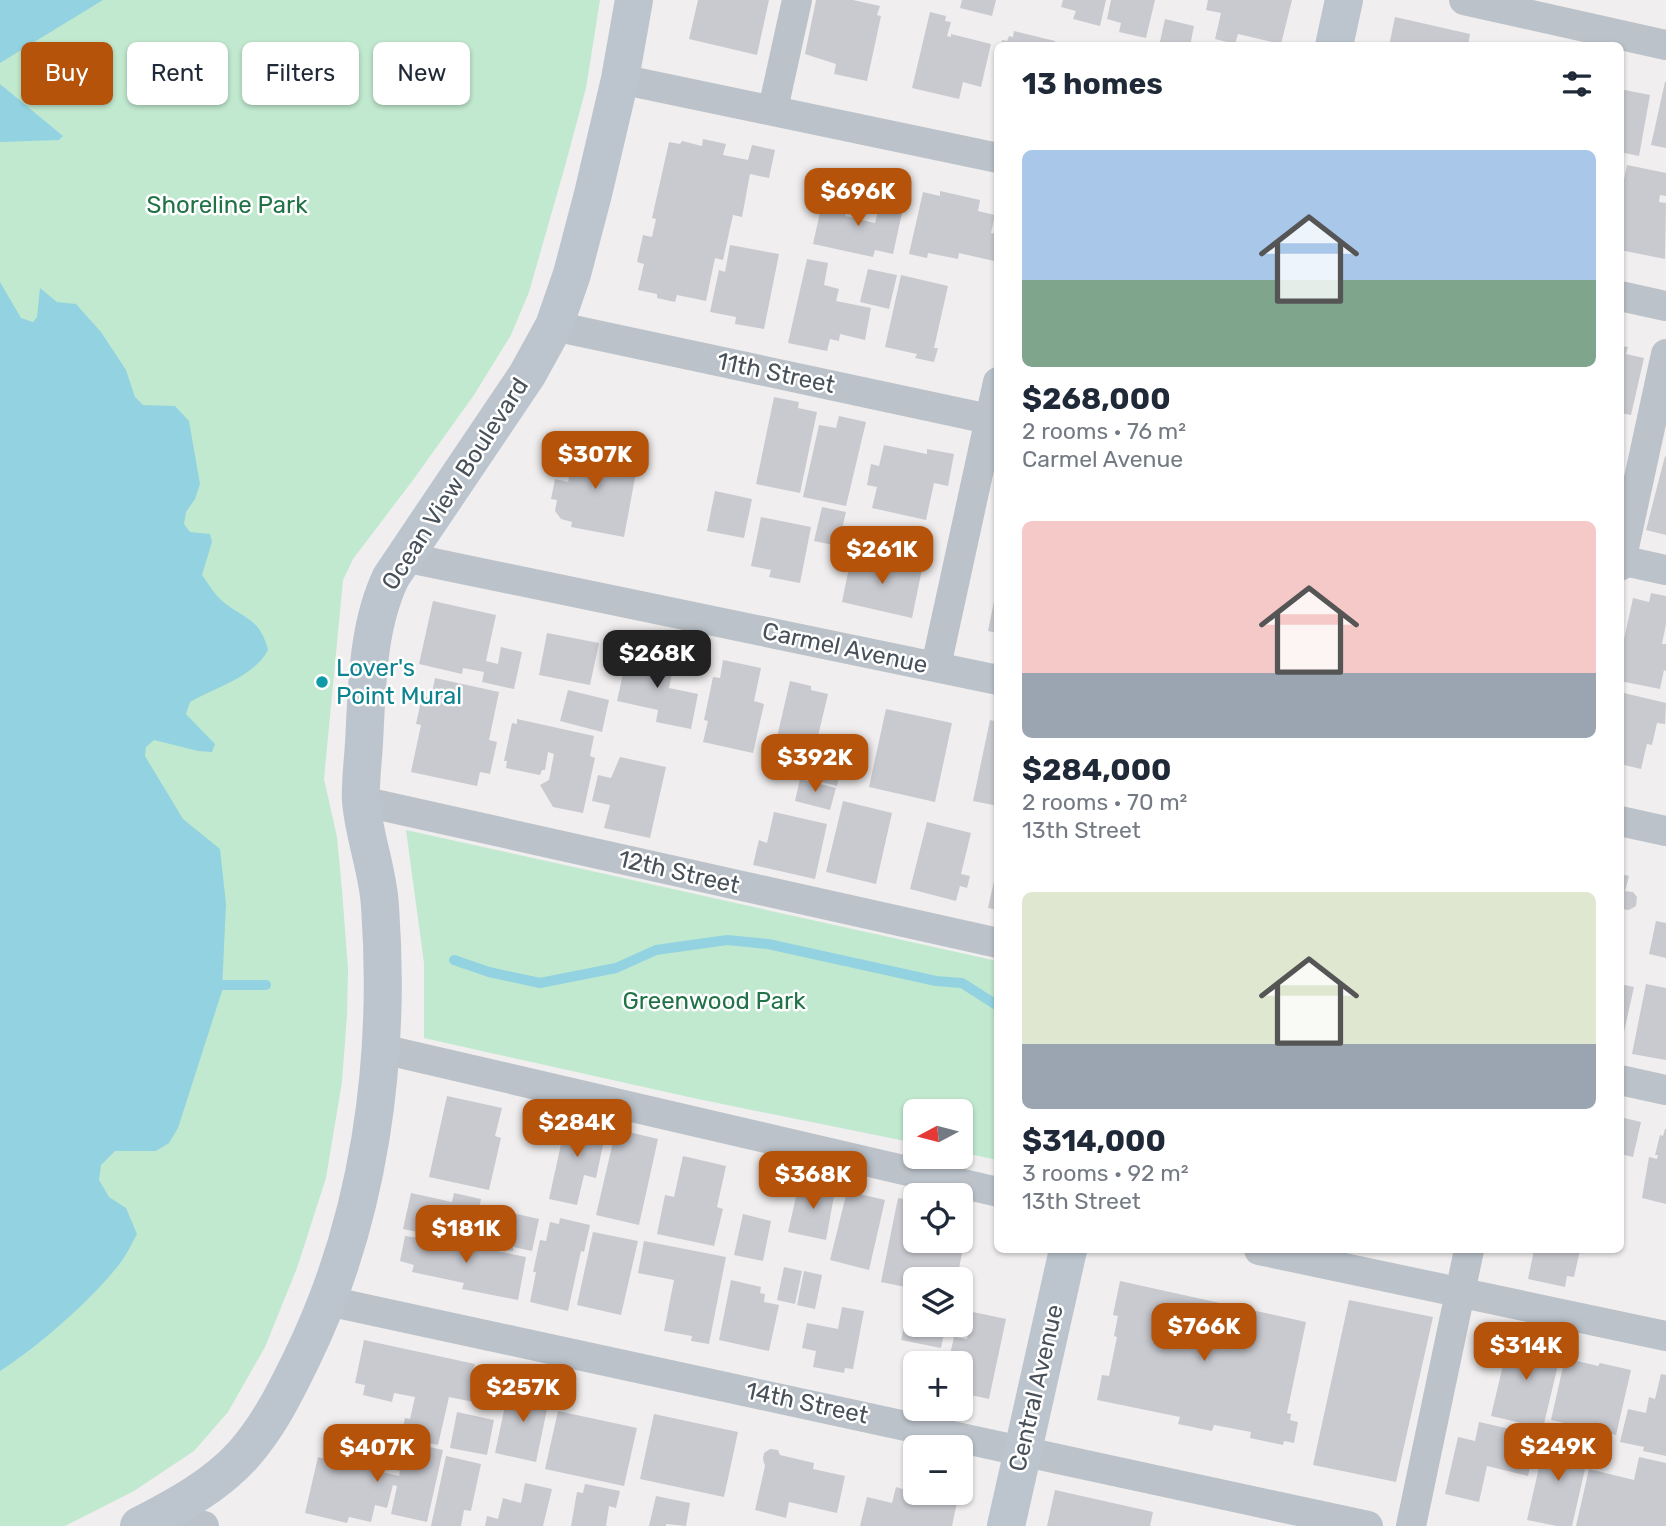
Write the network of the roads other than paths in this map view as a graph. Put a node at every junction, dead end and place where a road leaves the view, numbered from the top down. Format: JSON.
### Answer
{"nodes":[{"id":1,"x":634,"y":0,"type":"edge"},
{"id":2,"x":797,"y":0,"type":"edge"},
{"id":3,"x":1344,"y":0,"type":"edge"},
{"id":4,"x":1464,"y":0,"type":"edge"},
{"id":5,"x":1335,"y":42,"type":"edge"},
{"id":6,"x":1666,"y":45,"type":"edge"},
{"id":7,"x":620,"y":79,"type":"junction"},
{"id":8,"x":773,"y":109,"type":"junction"},
{"id":9,"x":994,"y":157,"type":"edge"},
{"id":10,"x":1624,"y":297,"type":"edge"},
{"id":11,"x":1666,"y":306,"type":"edge"},
{"id":12,"x":554,"y":326,"type":"junction"},
{"id":13,"x":1666,"y":354,"type":"edge"},
{"id":14,"x":993,"y":420,"type":"edge"},
{"id":15,"x":1624,"y":548,"type":"edge"},
{"id":16,"x":404,"y":556,"type":"junction"},
{"id":17,"x":1624,"y":563,"type":"edge"},
{"id":18,"x":1666,"y":570,"type":"edge"},
{"id":19,"x":936,"y":666,"type":"junction"},
{"id":20,"x":994,"y":679,"type":"edge"},
{"id":21,"x":361,"y":801,"type":"junction"},
{"id":22,"x":1624,"y":822,"type":"edge"},
{"id":23,"x":1666,"y":831,"type":"edge"},
{"id":24,"x":994,"y":942,"type":"edge"},
{"id":25,"x":382,"y":1049,"type":"junction"},
{"id":26,"x":1624,"y":1081,"type":"edge"},
{"id":27,"x":1666,"y":1090,"type":"edge"},
{"id":28,"x":994,"y":1191,"type":"edge"},
{"id":29,"x":1067,"y":1253,"type":"edge"},
{"id":30,"x":1273,"y":1253,"type":"edge"},
{"id":31,"x":1468,"y":1253,"type":"edge"},
{"id":32,"x":1460,"y":1292,"type":"junction"},
{"id":33,"x":328,"y":1301,"type":"junction"},
{"id":34,"x":1666,"y":1336,"type":"edge"},
{"id":35,"x":1022,"y":1449,"type":"junction"},
{"id":36,"x":149,"y":1521,"type":"edge"},
{"id":37,"x":204,"y":1526,"type":"edge"},
{"id":38,"x":1006,"y":1526,"type":"edge"},
{"id":39,"x":1368,"y":1526,"type":"edge"},
{"id":40,"x":1410,"y":1526,"type":"edge"}],
"edges":[{"from":1,"to":7,"type":"main road","name":"Ocean View Boulevard"},
{"from":2,"to":8,"type":"street"},
{"from":3,"to":5,"type":"main road"},
{"from":4,"to":6,"type":"street"},
{"from":7,"to":8,"type":"street"},
{"from":7,"to":12,"type":"main road","name":"Ocean View Boulevard"},
{"from":8,"to":9,"type":"street"},
{"from":10,"to":11,"type":"street"},
{"from":12,"to":14,"type":"street","name":"11th Street"},
{"from":12,"to":16,"type":"main road","name":"Ocean View Boulevard"},
{"from":13,"to":15,"type":"street"},
{"from":14,"to":19,"type":"street"},
{"from":16,"to":19,"type":"street","name":"Carmel Avenue"},
{"from":16,"to":21,"type":"main road","name":"Ocean View Boulevard"},
{"from":17,"to":18,"type":"street"},
{"from":19,"to":20,"type":"street","name":"Carmel Avenue"},
{"from":21,"to":24,"type":"street","name":"12th Street"},
{"from":21,"to":25,"type":"main road","name":"Ocean View Boulevard"},
{"from":22,"to":23,"type":"street"},
{"from":25,"to":28,"type":"street"},
{"from":25,"to":33,"type":"main road","name":"Ocean View Boulevard"},
{"from":26,"to":27,"type":"street"},
{"from":29,"to":35,"type":"main road","name":"Central Avenue"},
{"from":30,"to":32,"type":"street"},
{"from":31,"to":32,"type":"street"},
{"from":32,"to":34,"type":"street"},
{"from":32,"to":40,"type":"street"},
{"from":33,"to":35,"type":"street","name":"14th Street"},
{"from":33,"to":36,"type":"main road","name":"Ocean View Boulevard"},
{"from":35,"to":38,"type":"main road","name":"Central Avenue"},
{"from":35,"to":39,"type":"street","name":"14th Street"},
{"from":36,"to":37,"type":"street"}]}
